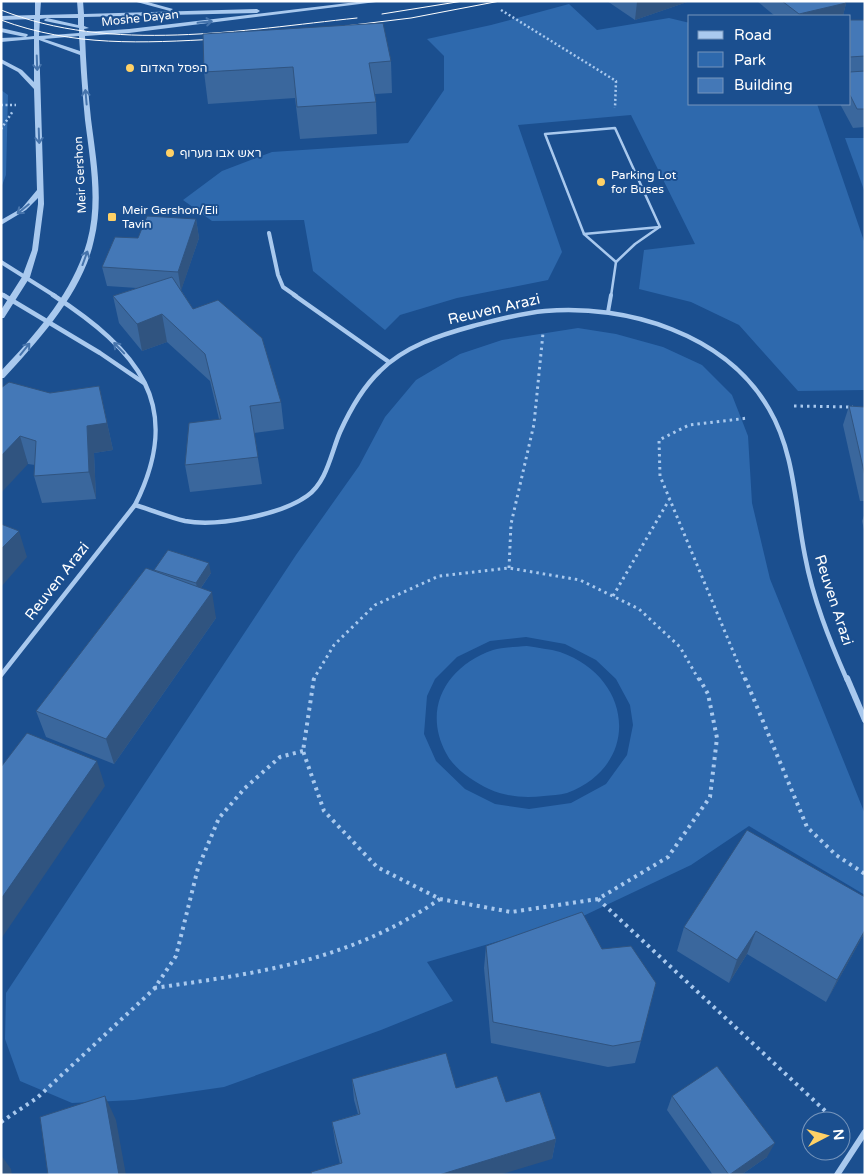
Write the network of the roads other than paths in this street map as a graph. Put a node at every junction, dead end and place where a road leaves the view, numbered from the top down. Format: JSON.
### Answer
{"nodes":[{"id":1,"x":38,"y":1,"type":"edge"},
{"id":2,"x":80,"y":1,"type":"edge"},
{"id":3,"x":136,"y":1,"type":"edge"},
{"id":4,"x":381,"y":1,"type":"edge"},
{"id":5,"x":310,"y":10,"type":"junction"},
{"id":6,"x":192,"y":13,"type":"junction"},
{"id":7,"x":81,"y":16,"type":"junction"},
{"id":8,"x":37,"y":17,"type":"junction"},
{"id":9,"x":1,"y":18,"type":"edge"},
{"id":10,"x":81,"y":28,"type":"junction"},
{"id":11,"x":1,"y":30,"type":"edge"},
{"id":12,"x":122,"y":31,"type":"junction"},
{"id":13,"x":81,"y":35,"type":"junction"},
{"id":14,"x":36,"y":38,"type":"junction"},
{"id":15,"x":1,"y":40,"type":"edge"},
{"id":16,"x":82,"y":54,"type":"junction"},
{"id":17,"x":1,"y":61,"type":"edge"},
{"id":18,"x":37,"y":88,"type":"junction"},
{"id":19,"x":41,"y":190,"type":"junction"},
{"id":20,"x":1,"y":223,"type":"edge"},
{"id":21,"x":660,"y":227,"type":"junction"},
{"id":22,"x":269,"y":232,"type":"dead end"},
{"id":23,"x":584,"y":234,"type":"junction"},
{"id":24,"x":1,"y":262,"type":"edge"},
{"id":25,"x":616,"y":262,"type":"junction"},
{"id":26,"x":26,"y":277,"type":"junction"},
{"id":27,"x":1,"y":294,"type":"edge"},
{"id":28,"x":13,"y":300,"type":"junction"},
{"id":29,"x":63,"y":301,"type":"junction"},
{"id":30,"x":608,"y":312,"type":"junction"},
{"id":31,"x":1,"y":316,"type":"edge"},
{"id":32,"x":48,"y":321,"type":"junction"},
{"id":33,"x":389,"y":362,"type":"junction"},
{"id":34,"x":1,"y":376,"type":"edge"},
{"id":35,"x":148,"y":387,"type":"junction"},
{"id":36,"x":135,"y":505,"type":"junction"},
{"id":37,"x":1,"y":675,"type":"edge"},
{"id":38,"x":865,"y":720,"type":"edge"},
{"id":39,"x":865,"y":1132,"type":"edge"},
{"id":40,"x":838,"y":1175,"type":"edge"}],
"edges":[{"from":1,"to":8,"type":"street"},
{"from":2,"to":7,"type":"street"},
{"from":3,"to":6,"type":"street"},
{"from":4,"to":5,"type":"street","name":"Moshe Dayan"},
{"from":5,"to":6,"type":"street","name":"Moshe Dayan"},
{"from":12,"to":5,"type":"street","name":"Moshe Dayan","one_way":true},
{"from":6,"to":7,"type":"street","name":"Moshe Dayan"},
{"from":7,"to":8,"type":"street","name":"Moshe Dayan"},
{"from":7,"to":10,"type":"street"},
{"from":8,"to":9,"type":"street","name":"Moshe Dayan"},
{"from":8,"to":10,"type":"street"},
{"from":8,"to":14,"type":"street"},
{"from":10,"to":12,"type":"street"},
{"from":10,"to":13,"type":"street","name":"Meir Gershon"},
{"from":11,"to":14,"type":"street"},
{"from":12,"to":13,"type":"street","name":"Moshe Dayan"},
{"from":13,"to":14,"type":"street","name":"Moshe Dayan"},
{"from":13,"to":16,"type":"street","name":"Meir Gershon"},
{"from":14,"to":15,"type":"street","name":"Moshe Dayan"},
{"from":14,"to":16,"type":"street"},
{"from":14,"to":18,"type":"street","one_way":true},
{"from":29,"to":16,"type":"street","name":"Meir Gershon","one_way":true},
{"from":17,"to":18,"type":"street"},
{"from":18,"to":19,"type":"street","one_way":true},
{"from":19,"to":20,"type":"street","one_way":true},
{"from":19,"to":26,"type":"street"},
{"from":21,"to":23,"type":"lane"},
{"from":21,"to":23,"type":"lane"},
{"from":21,"to":25,"type":"lane"},
{"from":22,"to":33,"type":"street"},
{"from":23,"to":25,"type":"lane"},
{"from":24,"to":26,"type":"street","name":"Reuven Arazi"},
{"from":25,"to":30,"type":"lane"},
{"from":26,"to":28,"type":"street"},
{"from":26,"to":29,"type":"street","name":"Reuven Arazi"},
{"from":27,"to":28,"type":"street"},
{"from":28,"to":31,"type":"street"},
{"from":28,"to":32,"type":"street"},
{"from":29,"to":32,"type":"street","name":"Meir Gershon"},
{"from":35,"to":29,"type":"street","name":"Reuven Arazi","one_way":true},
{"from":30,"to":33,"type":"street","name":"Reuven Arazi"},
{"from":30,"to":38,"type":"street","name":"Reuven Arazi"},
{"from":34,"to":32,"type":"street","name":"Meir Gershon","one_way":true},
{"from":32,"to":35,"type":"street"},
{"from":33,"to":36,"type":"street","name":"Reuven Arazi"},
{"from":35,"to":36,"type":"street","name":"Reuven Arazi"},
{"from":36,"to":37,"type":"street","name":"Reuven Arazi"},
{"from":39,"to":40,"type":"street"}]}
